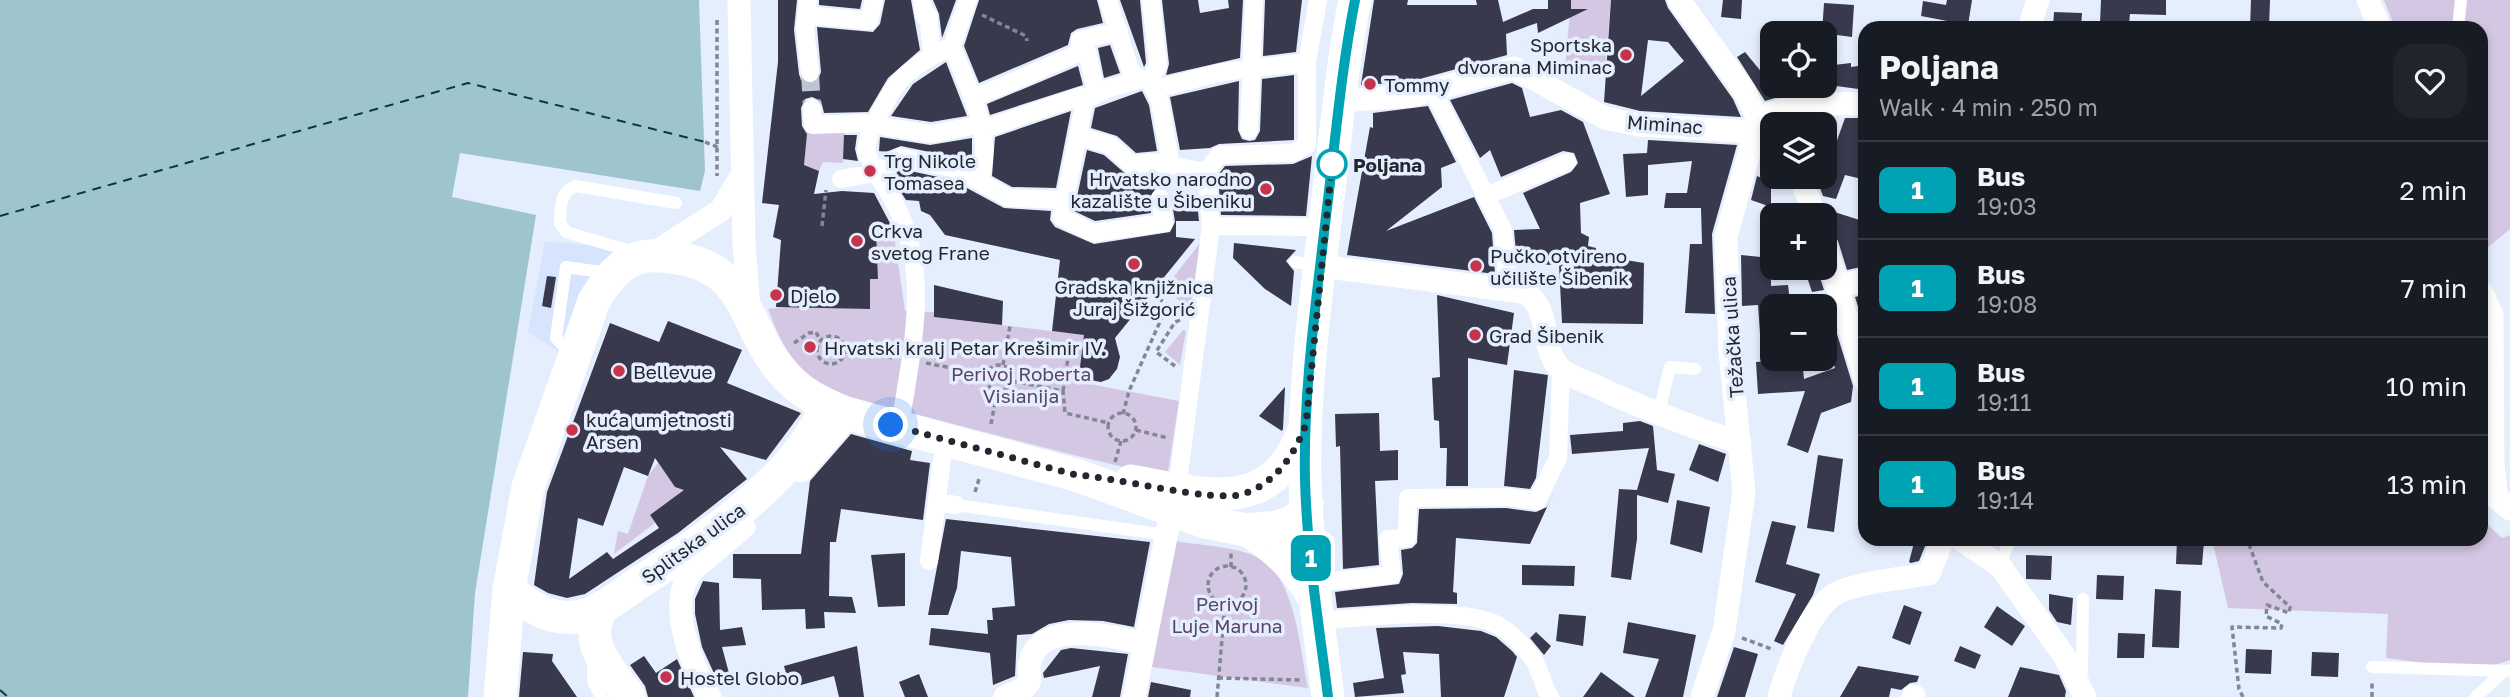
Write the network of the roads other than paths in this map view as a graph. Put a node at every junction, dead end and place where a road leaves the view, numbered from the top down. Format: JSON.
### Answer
{"nodes":[{"id":1,"x":739,"y":0,"type":"edge"},
{"id":2,"x":874,"y":0,"type":"edge"},
{"id":3,"x":922,"y":0,"type":"edge"},
{"id":4,"x":1108,"y":0,"type":"edge"},
{"id":5,"x":1151,"y":0,"type":"edge"},
{"id":6,"x":1254,"y":0,"type":"edge"},
{"id":7,"x":1318,"y":0,"type":"edge"},
{"id":8,"x":1355,"y":0,"type":"edge"},
{"id":9,"x":1679,"y":0,"type":"edge"},
{"id":10,"x":2038,"y":0,"type":"edge"},
{"id":11,"x":2368,"y":0,"type":"edge"},
{"id":12,"x":2461,"y":0,"type":"edge"},
{"id":13,"x":966,"y":5,"type":"edge"},
{"id":14,"x":807,"y":8,"type":"edge"},
{"id":15,"x":2031,"y":21,"type":"edge"},
{"id":16,"x":2377,"y":21,"type":"edge"},
{"id":17,"x":2459,"y":21,"type":"edge"},
{"id":18,"x":1119,"y":31,"type":"junction"},
{"id":19,"x":952,"y":46,"type":"junction"},
{"id":20,"x":1082,"y":46,"type":"junction"},
{"id":21,"x":932,"y":55,"type":"junction"},
{"id":22,"x":1307,"y":62,"type":"junction"},
{"id":23,"x":1252,"y":70,"type":"junction"},
{"id":24,"x":810,"y":73,"type":"tunnel mouth"},
{"id":25,"x":1149,"y":83,"type":"junction"},
{"id":26,"x":1433,"y":91,"type":"junction"},
{"id":27,"x":1091,"y":96,"type":"junction"},
{"id":28,"x":972,"y":99,"type":"junction"},
{"id":29,"x":1339,"y":101,"type":"junction"},
{"id":30,"x":1858,"y":104,"type":"edge"},
{"id":31,"x":1784,"y":112,"type":"edge"},
{"id":32,"x":813,"y":117,"type":"dead end"},
{"id":33,"x":873,"y":124,"type":"junction"},
{"id":34,"x":1760,"y":126,"type":"edge"},
{"id":35,"x":983,"y":127,"type":"junction"},
{"id":36,"x":1760,"y":131,"type":"edge"},
{"id":37,"x":1078,"y":136,"type":"junction"},
{"id":38,"x":1760,"y":137,"type":"edge"},
{"id":39,"x":1246,"y":142,"type":"junction"},
{"id":40,"x":1164,"y":160,"type":"junction"},
{"id":41,"x":1567,"y":162,"type":"dead end"},
{"id":42,"x":1206,"y":172,"type":"junction"},
{"id":43,"x":742,"y":173,"type":"junction"},
{"id":44,"x":875,"y":173,"type":"junction"},
{"id":45,"x":842,"y":179,"type":"road end"},
{"id":46,"x":980,"y":180,"type":"junction"},
{"id":47,"x":1486,"y":196,"type":"junction"},
{"id":48,"x":1160,"y":198,"type":"dead end"},
{"id":49,"x":718,"y":199,"type":"junction"},
{"id":50,"x":1065,"y":200,"type":"junction"},
{"id":51,"x":676,"y":203,"type":"dead end"},
{"id":52,"x":743,"y":219,"type":"junction"},
{"id":53,"x":1211,"y":222,"type":"junction"},
{"id":54,"x":1312,"y":227,"type":"dead end"},
{"id":55,"x":647,"y":255,"type":"junction"},
{"id":56,"x":1307,"y":264,"type":"junction"},
{"id":57,"x":1837,"y":280,"type":"edge"},
{"id":58,"x":1858,"y":282,"type":"edge"},
{"id":59,"x":1839,"y":286,"type":"junction"},
{"id":60,"x":1508,"y":288,"type":"junction"},
{"id":61,"x":2488,"y":306,"type":"edge"},
{"id":62,"x":750,"y":312,"type":"junction"},
{"id":63,"x":1858,"y":354,"type":"edge"},
{"id":64,"x":1561,"y":369,"type":"junction"},
{"id":65,"x":1695,"y":369,"type":"dead end"},
{"id":66,"x":836,"y":409,"type":"junction"},
{"id":67,"x":902,"y":413,"type":"dead end"},
{"id":68,"x":1658,"y":416,"type":"junction"},
{"id":69,"x":1306,"y":424,"type":"junction"},
{"id":70,"x":1740,"y":443,"type":"junction"},
{"id":71,"x":942,"y":460,"type":"dead end"},
{"id":72,"x":1179,"y":474,"type":"dead end"},
{"id":73,"x":1076,"y":475,"type":"junction"},
{"id":74,"x":1235,"y":495,"type":"junction"},
{"id":75,"x":937,"y":502,"type":"junction"},
{"id":76,"x":963,"y":506,"type":"joint"},
{"id":77,"x":2510,"y":509,"type":"edge"},
{"id":78,"x":1304,"y":519,"type":"junction"},
{"id":79,"x":1169,"y":524,"type":"junction"},
{"id":80,"x":1239,"y":538,"type":"junction"},
{"id":81,"x":1940,"y":546,"type":"edge"},
{"id":82,"x":1970,"y":546,"type":"edge"},
{"id":83,"x":2007,"y":546,"type":"edge"},
{"id":84,"x":929,"y":561,"type":"dead end"},
{"id":85,"x":2000,"y":566,"type":"junction"},
{"id":86,"x":509,"y":589,"type":"junction"},
{"id":87,"x":2083,"y":599,"type":"dead end"},
{"id":88,"x":1316,"y":602,"type":"junction"},
{"id":89,"x":602,"y":607,"type":"junction"},
{"id":90,"x":594,"y":643,"type":"junction"},
{"id":91,"x":1143,"y":644,"type":"junction"},
{"id":92,"x":503,"y":645,"type":"junction"},
{"id":93,"x":2372,"y":667,"type":"dead end"},
{"id":94,"x":2507,"y":671,"type":"edge"},
{"id":95,"x":2081,"y":686,"type":"edge"},
{"id":96,"x":1315,"y":688,"type":"edge"},
{"id":97,"x":500,"y":697,"type":"edge"},
{"id":98,"x":601,"y":697,"type":"edge"},
{"id":99,"x":629,"y":697,"type":"edge"},
{"id":100,"x":710,"y":697,"type":"edge"},
{"id":101,"x":1005,"y":697,"type":"edge"},
{"id":102,"x":1134,"y":697,"type":"edge"},
{"id":103,"x":1550,"y":697,"type":"edge"},
{"id":104,"x":1702,"y":697,"type":"edge"},
{"id":105,"x":1779,"y":697,"type":"edge"},
{"id":106,"x":2476,"y":697,"type":"edge"}],
"edges":[{"from":1,"to":43,"type":"street"},
{"from":2,"to":14,"type":"street"},
{"from":3,"to":21,"type":"street"},
{"from":4,"to":18,"type":"street"},
{"from":5,"to":25,"type":"street"},
{"from":6,"to":23,"type":"street"},
{"from":7,"to":22,"type":"street"},
{"from":8,"to":29,"type":"main road"},
{"from":9,"to":34,"type":"street"},
{"from":10,"to":15,"type":"street"},
{"from":11,"to":16,"type":"street"},
{"from":12,"to":17,"type":"lane"},
{"from":13,"to":19,"type":"street"},
{"from":14,"to":24,"type":"street"},
{"from":18,"to":20,"type":"street"},
{"from":18,"to":25,"type":"street"},
{"from":19,"to":21,"type":"street"},
{"from":19,"to":28,"type":"street"},
{"from":20,"to":27,"type":"street"},
{"from":20,"to":28,"type":"street"},
{"from":21,"to":33,"type":"street"},
{"from":22,"to":23,"type":"street"},
{"from":22,"to":39,"type":"street"},
{"from":23,"to":25,"type":"street"},
{"from":23,"to":39,"type":"street"},
{"from":25,"to":27,"type":"street"},
{"from":25,"to":40,"type":"street"},
{"from":26,"to":29,"type":"street","name":"Miminac"},
{"from":26,"to":36,"type":"street","name":"Miminac"},
{"from":26,"to":47,"type":"street"},
{"from":27,"to":35,"type":"street"},
{"from":27,"to":37,"type":"street"},
{"from":28,"to":35,"type":"street"},
{"from":29,"to":56,"type":"main road"},
{"from":30,"to":31,"type":"street","name":"Miminac"},
{"from":32,"to":33,"type":"street"},
{"from":33,"to":35,"type":"street"},
{"from":33,"to":44,"type":"street"},
{"from":35,"to":46,"type":"street"},
{"from":37,"to":40,"type":"street"},
{"from":37,"to":50,"type":"street"},
{"from":38,"to":70,"type":"street","name":"Težačka ulica"},
{"from":39,"to":42,"type":"street"},
{"from":40,"to":42,"type":"street"},
{"from":41,"to":47,"type":"street"},
{"from":42,"to":53,"type":"street"},
{"from":43,"to":49,"type":"street"},
{"from":43,"to":52,"type":"street"},
{"from":44,"to":45,"type":"street"},
{"from":44,"to":46,"type":"street"},
{"from":44,"to":67,"type":"street"},
{"from":46,"to":50,"type":"street"},
{"from":47,"to":60,"type":"street"},
{"from":48,"to":50,"type":"street"},
{"from":49,"to":52,"type":"street"},
{"from":49,"to":55,"type":"street"},
{"from":51,"to":55,"type":"lane"},
{"from":52,"to":62,"type":"street"},
{"from":53,"to":54,"type":"street"},
{"from":53,"to":72,"type":"street"},
{"from":55,"to":62,"type":"main road"},
{"from":55,"to":86,"type":"main road"},
{"from":56,"to":60,"type":"street"},
{"from":56,"to":69,"type":"main road"},
{"from":57,"to":59,"type":"street"},
{"from":58,"to":59,"type":"street"},
{"from":59,"to":63,"type":"street"},
{"from":60,"to":64,"type":"street"},
{"from":61,"to":77,"type":"street"},
{"from":62,"to":66,"type":"main road"},
{"from":64,"to":68,"type":"street"},
{"from":64,"to":88,"type":"street"},
{"from":65,"to":68,"type":"lane"},
{"from":66,"to":73,"type":"main road"},
{"from":66,"to":89,"type":"main road","name":"Splitska ulica"},
{"from":66,"to":100,"type":"street"},
{"from":68,"to":70,"type":"street"},
{"from":69,"to":74,"type":"main road"},
{"from":69,"to":78,"type":"main road"},
{"from":70,"to":104,"type":"street","name":"Težačka ulica"},
{"from":71,"to":75,"type":"street"},
{"from":73,"to":74,"type":"main road"},
{"from":73,"to":79,"type":"main road"},
{"from":74,"to":78,"type":"main road"},
{"from":75,"to":76,"type":"street"},
{"from":75,"to":84,"type":"street"},
{"from":76,"to":79,"type":"lane"},
{"from":78,"to":80,"type":"main road"},
{"from":78,"to":88,"type":"main road"},
{"from":79,"to":80,"type":"main road"},
{"from":79,"to":91,"type":"street"},
{"from":80,"to":88,"type":"main road"},
{"from":81,"to":105,"type":"street"},
{"from":82,"to":85,"type":"street"},
{"from":83,"to":85,"type":"lane"},
{"from":85,"to":95,"type":"street"},
{"from":86,"to":89,"type":"main road","name":"Splitska ulica"},
{"from":86,"to":92,"type":"main road"},
{"from":87,"to":95,"type":"lane"},
{"from":88,"to":96,"type":"main road"},
{"from":88,"to":103,"type":"street"},
{"from":89,"to":90,"type":"main road"},
{"from":90,"to":92,"type":"main road"},
{"from":90,"to":98,"type":"lane"},
{"from":90,"to":99,"type":"main road"},
{"from":91,"to":101,"type":"street"},
{"from":91,"to":102,"type":"street"},
{"from":92,"to":97,"type":"main road"},
{"from":93,"to":94,"type":"lane"},
{"from":94,"to":106,"type":"lane"}]}
